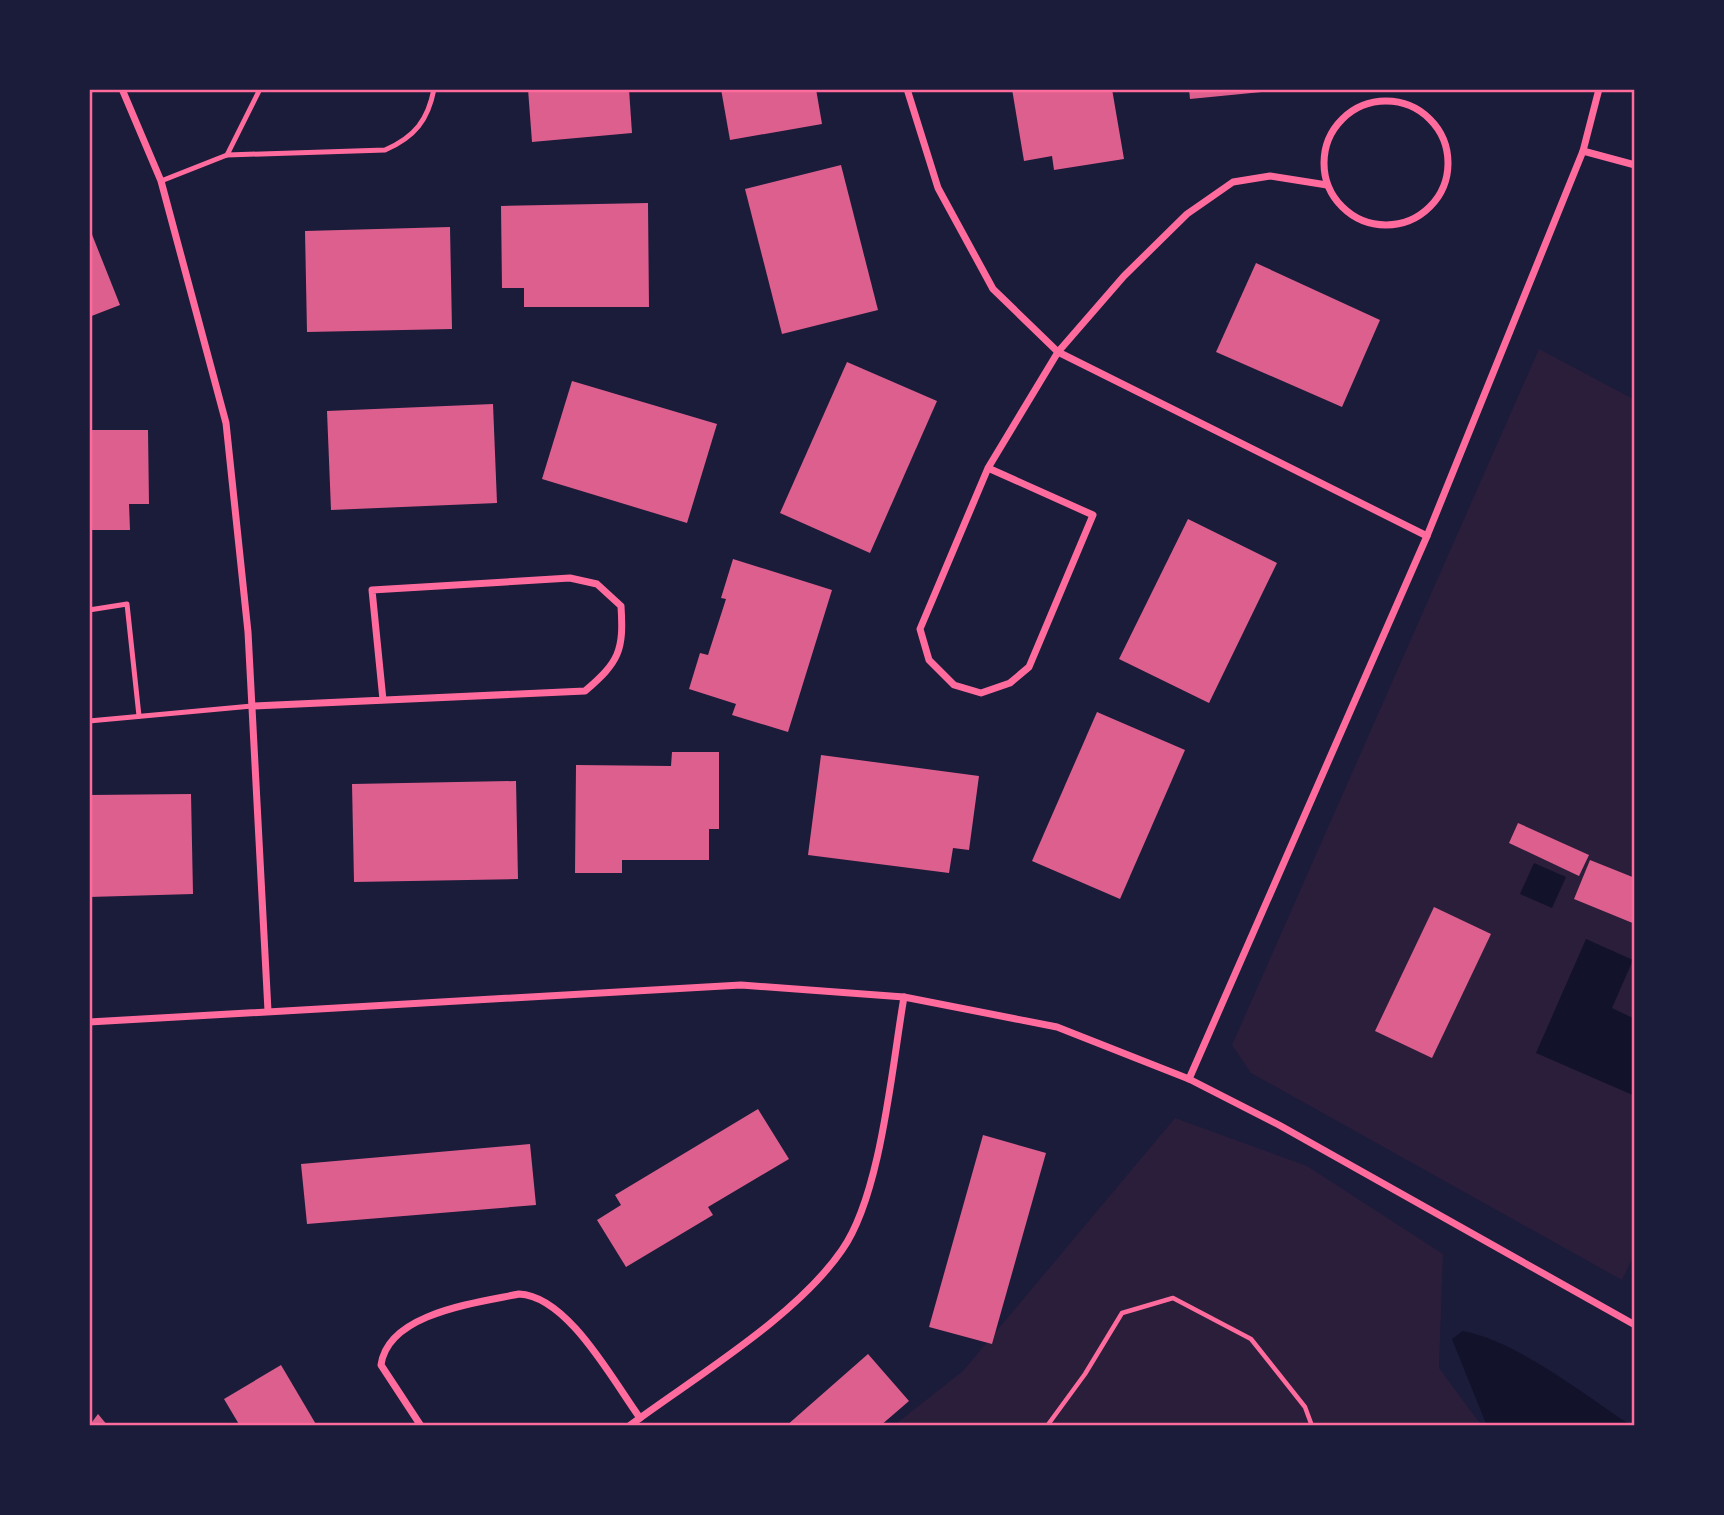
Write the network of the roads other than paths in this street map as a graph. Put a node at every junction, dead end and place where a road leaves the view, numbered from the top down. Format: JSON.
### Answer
{"nodes":[{"id":1,"x":122,"y":89,"type":"edge"},
{"id":2,"x":260,"y":89,"type":"edge"},
{"id":3,"x":434,"y":89,"type":"edge"},
{"id":4,"x":907,"y":89,"type":"edge"},
{"id":5,"x":1599,"y":89,"type":"edge"},
{"id":6,"x":1583,"y":151,"type":"junction"},
{"id":7,"x":228,"y":155,"type":"junction"},
{"id":8,"x":1635,"y":165,"type":"edge"},
{"id":9,"x":161,"y":181,"type":"junction"},
{"id":10,"x":1328,"y":185,"type":"junction"},
{"id":11,"x":1058,"y":352,"type":"junction"},
{"id":12,"x":988,"y":468,"type":"junction"},
{"id":13,"x":1427,"y":536,"type":"junction"},
{"id":14,"x":89,"y":610,"type":"edge"},
{"id":15,"x":383,"y":700,"type":"junction"},
{"id":16,"x":252,"y":706,"type":"junction"},
{"id":17,"x":139,"y":716,"type":"junction"},
{"id":18,"x":89,"y":721,"type":"edge"},
{"id":19,"x":904,"y":998,"type":"junction"},
{"id":20,"x":268,"y":1011,"type":"junction"},
{"id":21,"x":89,"y":1022,"type":"edge"},
{"id":22,"x":1189,"y":1079,"type":"junction"},
{"id":23,"x":1635,"y":1325,"type":"edge"},
{"id":24,"x":639,"y":1418,"type":"junction"},
{"id":25,"x":421,"y":1426,"type":"edge"},
{"id":26,"x":629,"y":1426,"type":"edge"}],
"edges":[{"from":1,"to":9,"type":"street"},
{"from":2,"to":7,"type":"lane"},
{"from":3,"to":7,"type":"lane"},
{"from":4,"to":11,"type":"street"},
{"from":5,"to":6,"type":"street"},
{"from":6,"to":8,"type":"street"},
{"from":6,"to":13,"type":"street"},
{"from":7,"to":9,"type":"lane"},
{"from":9,"to":16,"type":"street"},
{"from":10,"to":10,"type":"street"},
{"from":10,"to":11,"type":"street"},
{"from":11,"to":12,"type":"street"},
{"from":11,"to":13,"type":"street"},
{"from":12,"to":12,"type":"street"},
{"from":13,"to":22,"type":"street"},
{"from":14,"to":17,"type":"lane"},
{"from":15,"to":15,"type":"street"},
{"from":15,"to":16,"type":"street"},
{"from":16,"to":17,"type":"lane"},
{"from":16,"to":20,"type":"street"},
{"from":17,"to":18,"type":"lane"},
{"from":19,"to":20,"type":"street"},
{"from":19,"to":22,"type":"street"},
{"from":19,"to":24,"type":"street"},
{"from":20,"to":21,"type":"street"},
{"from":22,"to":23,"type":"street"},
{"from":24,"to":25,"type":"street"},
{"from":24,"to":26,"type":"street"}]}
